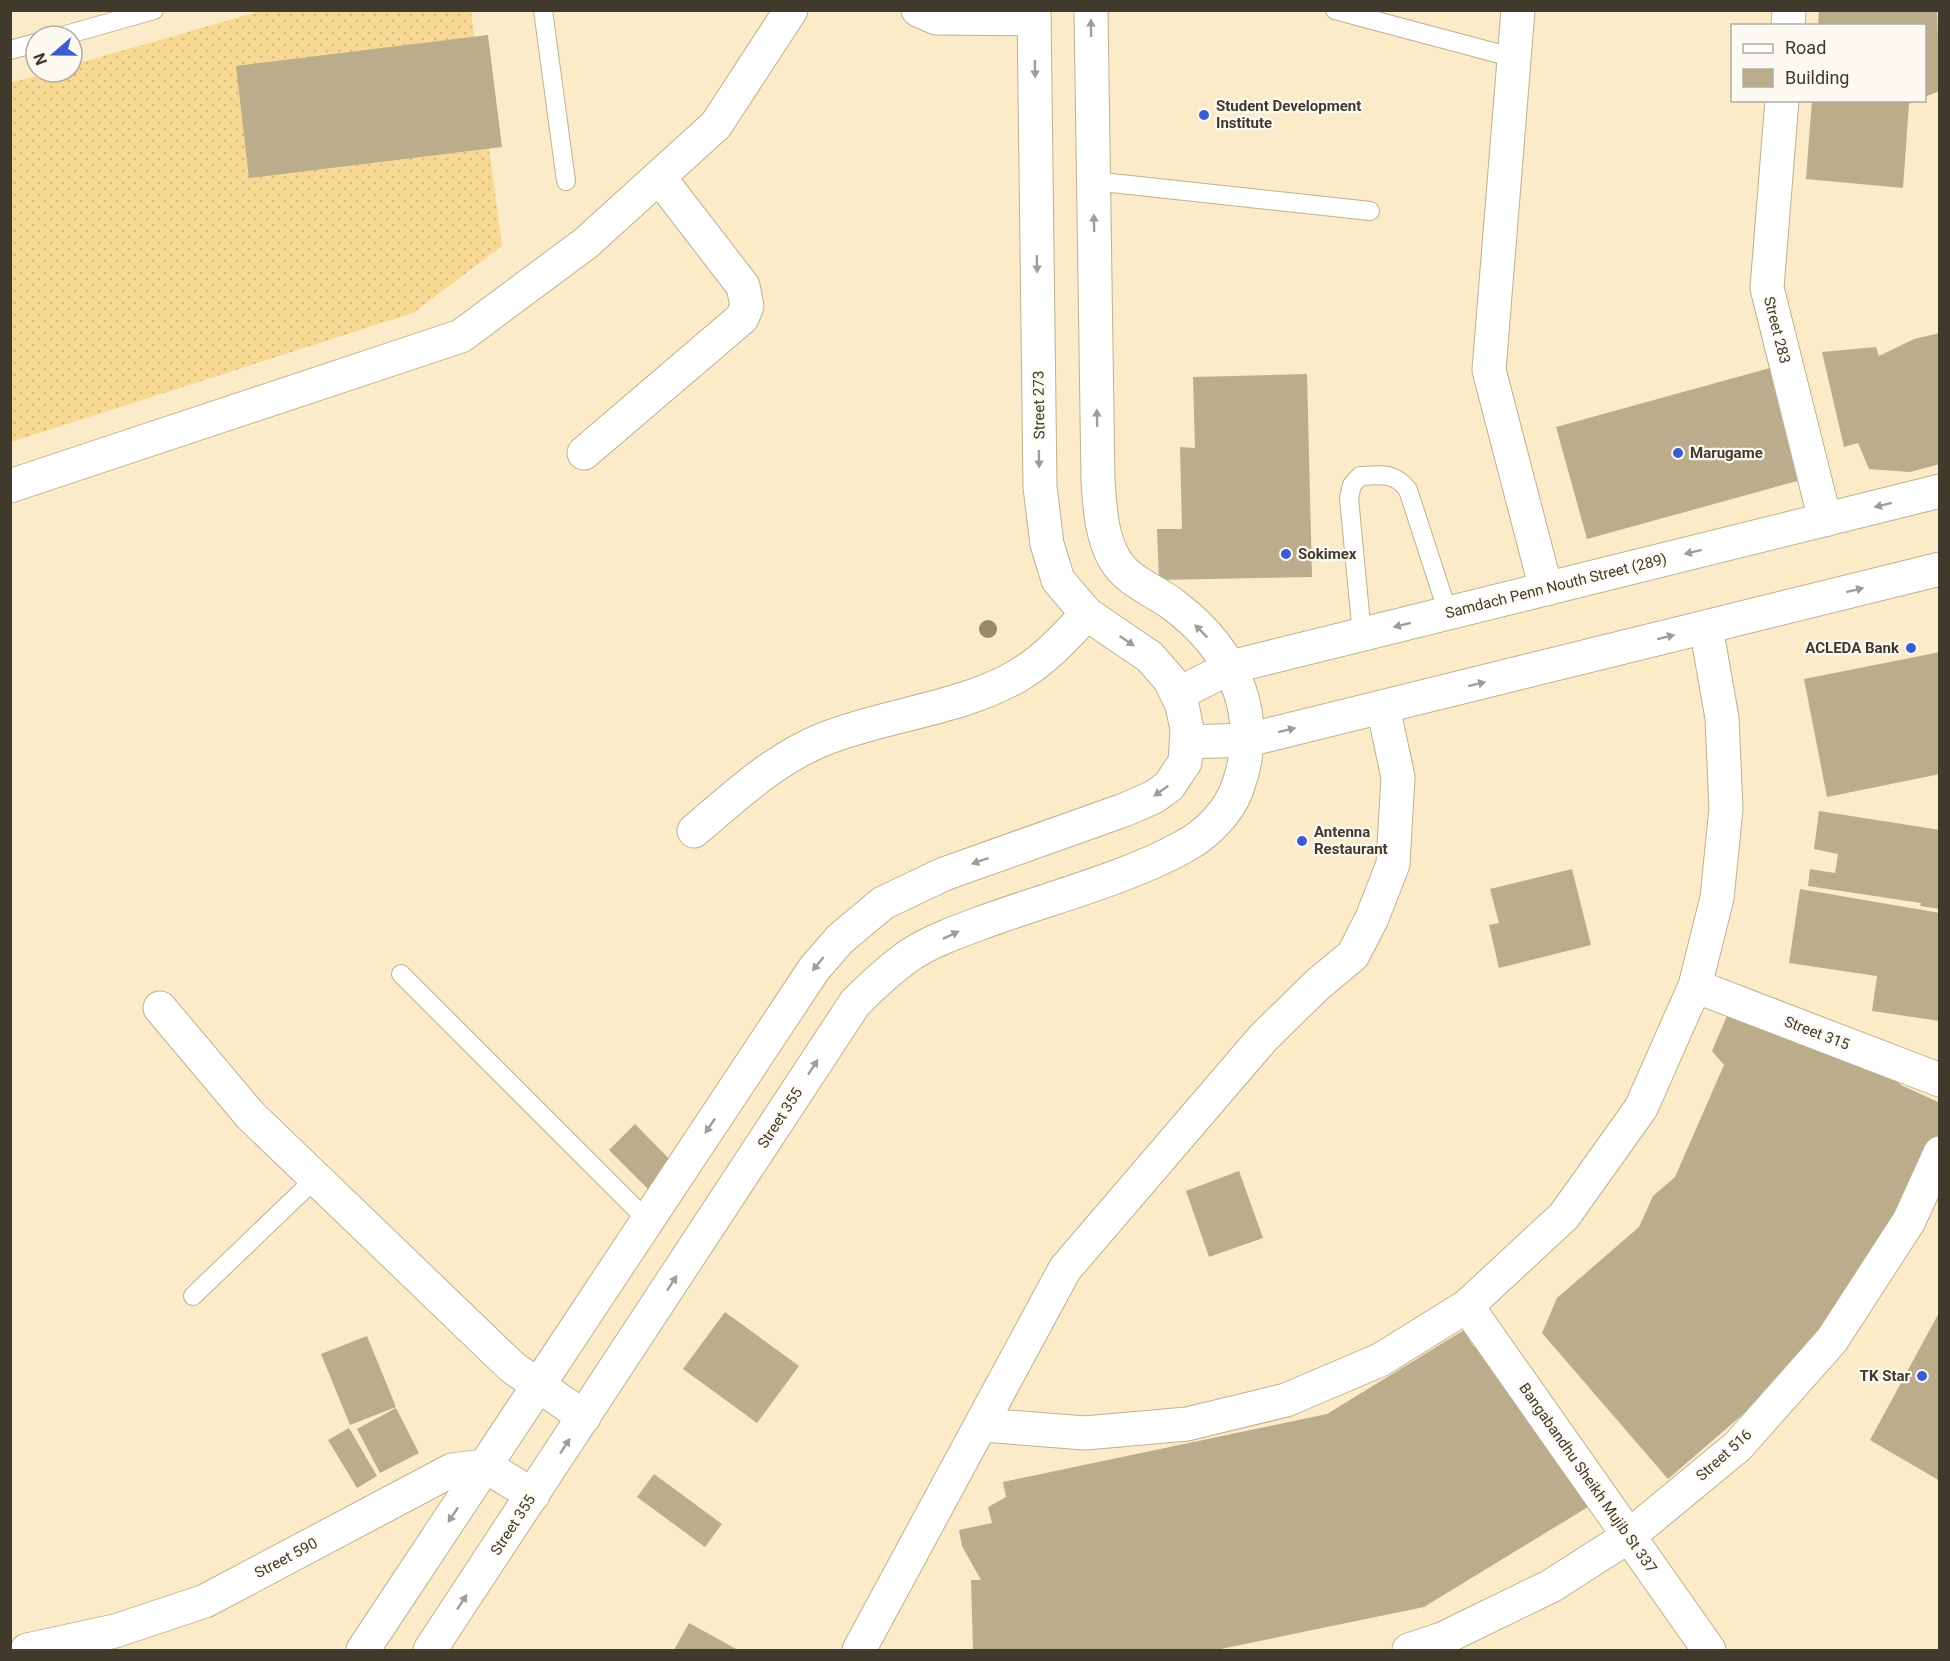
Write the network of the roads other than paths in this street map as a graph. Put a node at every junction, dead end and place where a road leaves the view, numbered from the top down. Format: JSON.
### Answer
{"nodes":[{"id":1,"x":154,"y":10,"type":"edge"},
{"id":2,"x":543,"y":10,"type":"edge"},
{"id":3,"x":791,"y":10,"type":"edge"},
{"id":4,"x":918,"y":10,"type":"edge"},
{"id":5,"x":1091,"y":10,"type":"edge"},
{"id":6,"x":1335,"y":10,"type":"edge"},
{"id":7,"x":1518,"y":10,"type":"edge"},
{"id":8,"x":1034,"y":15,"type":"edge"},
{"id":9,"x":84,"y":30,"type":"edge"},
{"id":10,"x":1515,"y":58,"type":"junction"},
{"id":11,"x":1782,"y":102,"type":"edge"},
{"id":12,"x":659,"y":177,"type":"junction"},
{"id":13,"x":566,"y":181,"type":"dead end"},
{"id":14,"x":1094,"y":181,"type":"junction"},
{"id":15,"x":1370,"y":211,"type":"dead end"},
{"id":16,"x":584,"y":453,"type":"dead end"},
{"id":17,"x":10,"y":486,"type":"edge"},
{"id":18,"x":1940,"y":491,"type":"edge"},
{"id":19,"x":1825,"y":520,"type":"junction"},
{"id":20,"x":1940,"y":569,"type":"edge"},
{"id":21,"x":1546,"y":589,"type":"junction"},
{"id":22,"x":1448,"y":613,"type":"junction"},
{"id":23,"x":1087,"y":614,"type":"junction"},
{"id":24,"x":1706,"y":627,"type":"junction"},
{"id":25,"x":1362,"y":635,"type":"junction"},
{"id":26,"x":1231,"y":667,"type":"junction"},
{"id":27,"x":1178,"y":694,"type":"junction"},
{"id":28,"x":1383,"y":707,"type":"junction"},
{"id":29,"x":1248,"y":740,"type":"junction"},
{"id":30,"x":1188,"y":742,"type":"junction"},
{"id":31,"x":694,"y":831,"type":"dead end"},
{"id":32,"x":401,"y":974,"type":"dead end"},
{"id":33,"x":1695,"y":986,"type":"junction"},
{"id":34,"x":160,"y":1008,"type":"dead end"},
{"id":35,"x":1940,"y":1080,"type":"edge"},
{"id":36,"x":1940,"y":1153,"type":"edge"},
{"id":37,"x":316,"y":1179,"type":"junction"},
{"id":38,"x":647,"y":1220,"type":"junction"},
{"id":39,"x":193,"y":1296,"type":"dead end"},
{"id":40,"x":1467,"y":1306,"type":"junction"},
{"id":41,"x":538,"y":1385,"type":"junction"},
{"id":42,"x":584,"y":1417,"type":"junction"},
{"id":43,"x":983,"y":1425,"type":"junction"},
{"id":44,"x":485,"y":1466,"type":"junction"},
{"id":45,"x":533,"y":1495,"type":"junction"},
{"id":46,"x":1629,"y":1536,"type":"junction"},
{"id":47,"x":27,"y":1650,"type":"edge"},
{"id":48,"x":363,"y":1650,"type":"edge"},
{"id":49,"x":430,"y":1650,"type":"edge"},
{"id":50,"x":859,"y":1650,"type":"edge"},
{"id":51,"x":1409,"y":1650,"type":"edge"},
{"id":52,"x":1709,"y":1650,"type":"edge"}],
"edges":[{"from":1,"to":9,"type":"lane"},
{"from":2,"to":13,"type":"lane"},
{"from":3,"to":12,"type":"street"},
{"from":4,"to":8,"type":"street"},
{"from":14,"to":5,"type":"street","one_way":true},
{"from":6,"to":10,"type":"lane"},
{"from":7,"to":10,"type":"street"},
{"from":8,"to":23,"type":"street","name":"Street 273","one_way":true},
{"from":10,"to":21,"type":"street"},
{"from":11,"to":19,"type":"street","name":"Street 283"},
{"from":12,"to":16,"type":"street"},
{"from":12,"to":17,"type":"street"},
{"from":14,"to":15,"type":"lane"},
{"from":26,"to":14,"type":"street","one_way":true},
{"from":18,"to":19,"type":"street","name":"Samdach Penn Nouth Street (289)","one_way":true},
{"from":19,"to":21,"type":"street","name":"Samdach Penn Nouth Street (289)","one_way":true},
{"from":24,"to":20,"type":"street","one_way":true},
{"from":21,"to":22,"type":"street","name":"Samdach Penn Nouth Street (289)"},
{"from":22,"to":25,"type":"street","name":"Samdach Penn Nouth Street (289)","one_way":true},
{"from":22,"to":25,"type":"lane"},
{"from":23,"to":27,"type":"street","name":"Street 273","one_way":true},
{"from":23,"to":31,"type":"street"},
{"from":28,"to":24,"type":"street","one_way":true},
{"from":24,"to":33,"type":"street"},
{"from":25,"to":26,"type":"street","name":"Samdach Penn Nouth Street (289)"},
{"from":26,"to":27,"type":"street","name":"Samdach Penn Nouth Street (289)"},
{"from":26,"to":29,"type":"street"},
{"from":27,"to":30,"type":"street","name":"Street 273"},
{"from":29,"to":28,"type":"street","one_way":true},
{"from":28,"to":43,"type":"street"},
{"from":29,"to":30,"type":"street"},
{"from":42,"to":29,"type":"street","name":"Street 355","one_way":true},
{"from":30,"to":38,"type":"street","one_way":true},
{"from":32,"to":38,"type":"lane"},
{"from":33,"to":35,"type":"street","name":"Street 315"},
{"from":33,"to":40,"type":"street"},
{"from":34,"to":37,"type":"street"},
{"from":36,"to":46,"type":"street","name":"Street 516"},
{"from":37,"to":39,"type":"lane"},
{"from":37,"to":41,"type":"street"},
{"from":38,"to":41,"type":"street"},
{"from":40,"to":43,"type":"street"},
{"from":40,"to":46,"type":"street","name":"Bangabandhu Sheikh Mujib St 337"},
{"from":41,"to":42,"type":"street"},
{"from":41,"to":44,"type":"street"},
{"from":45,"to":42,"type":"street","name":"Street 355","one_way":true},
{"from":43,"to":50,"type":"street"},
{"from":44,"to":45,"type":"street"},
{"from":44,"to":47,"type":"street","name":"Street 590"},
{"from":44,"to":48,"type":"street","one_way":true},
{"from":49,"to":45,"type":"street","name":"Street 355","one_way":true},
{"from":46,"to":51,"type":"street","name":"Street 516"},
{"from":46,"to":52,"type":"street","name":"Bangabandhu Sheikh Mujib St 337"}]}
